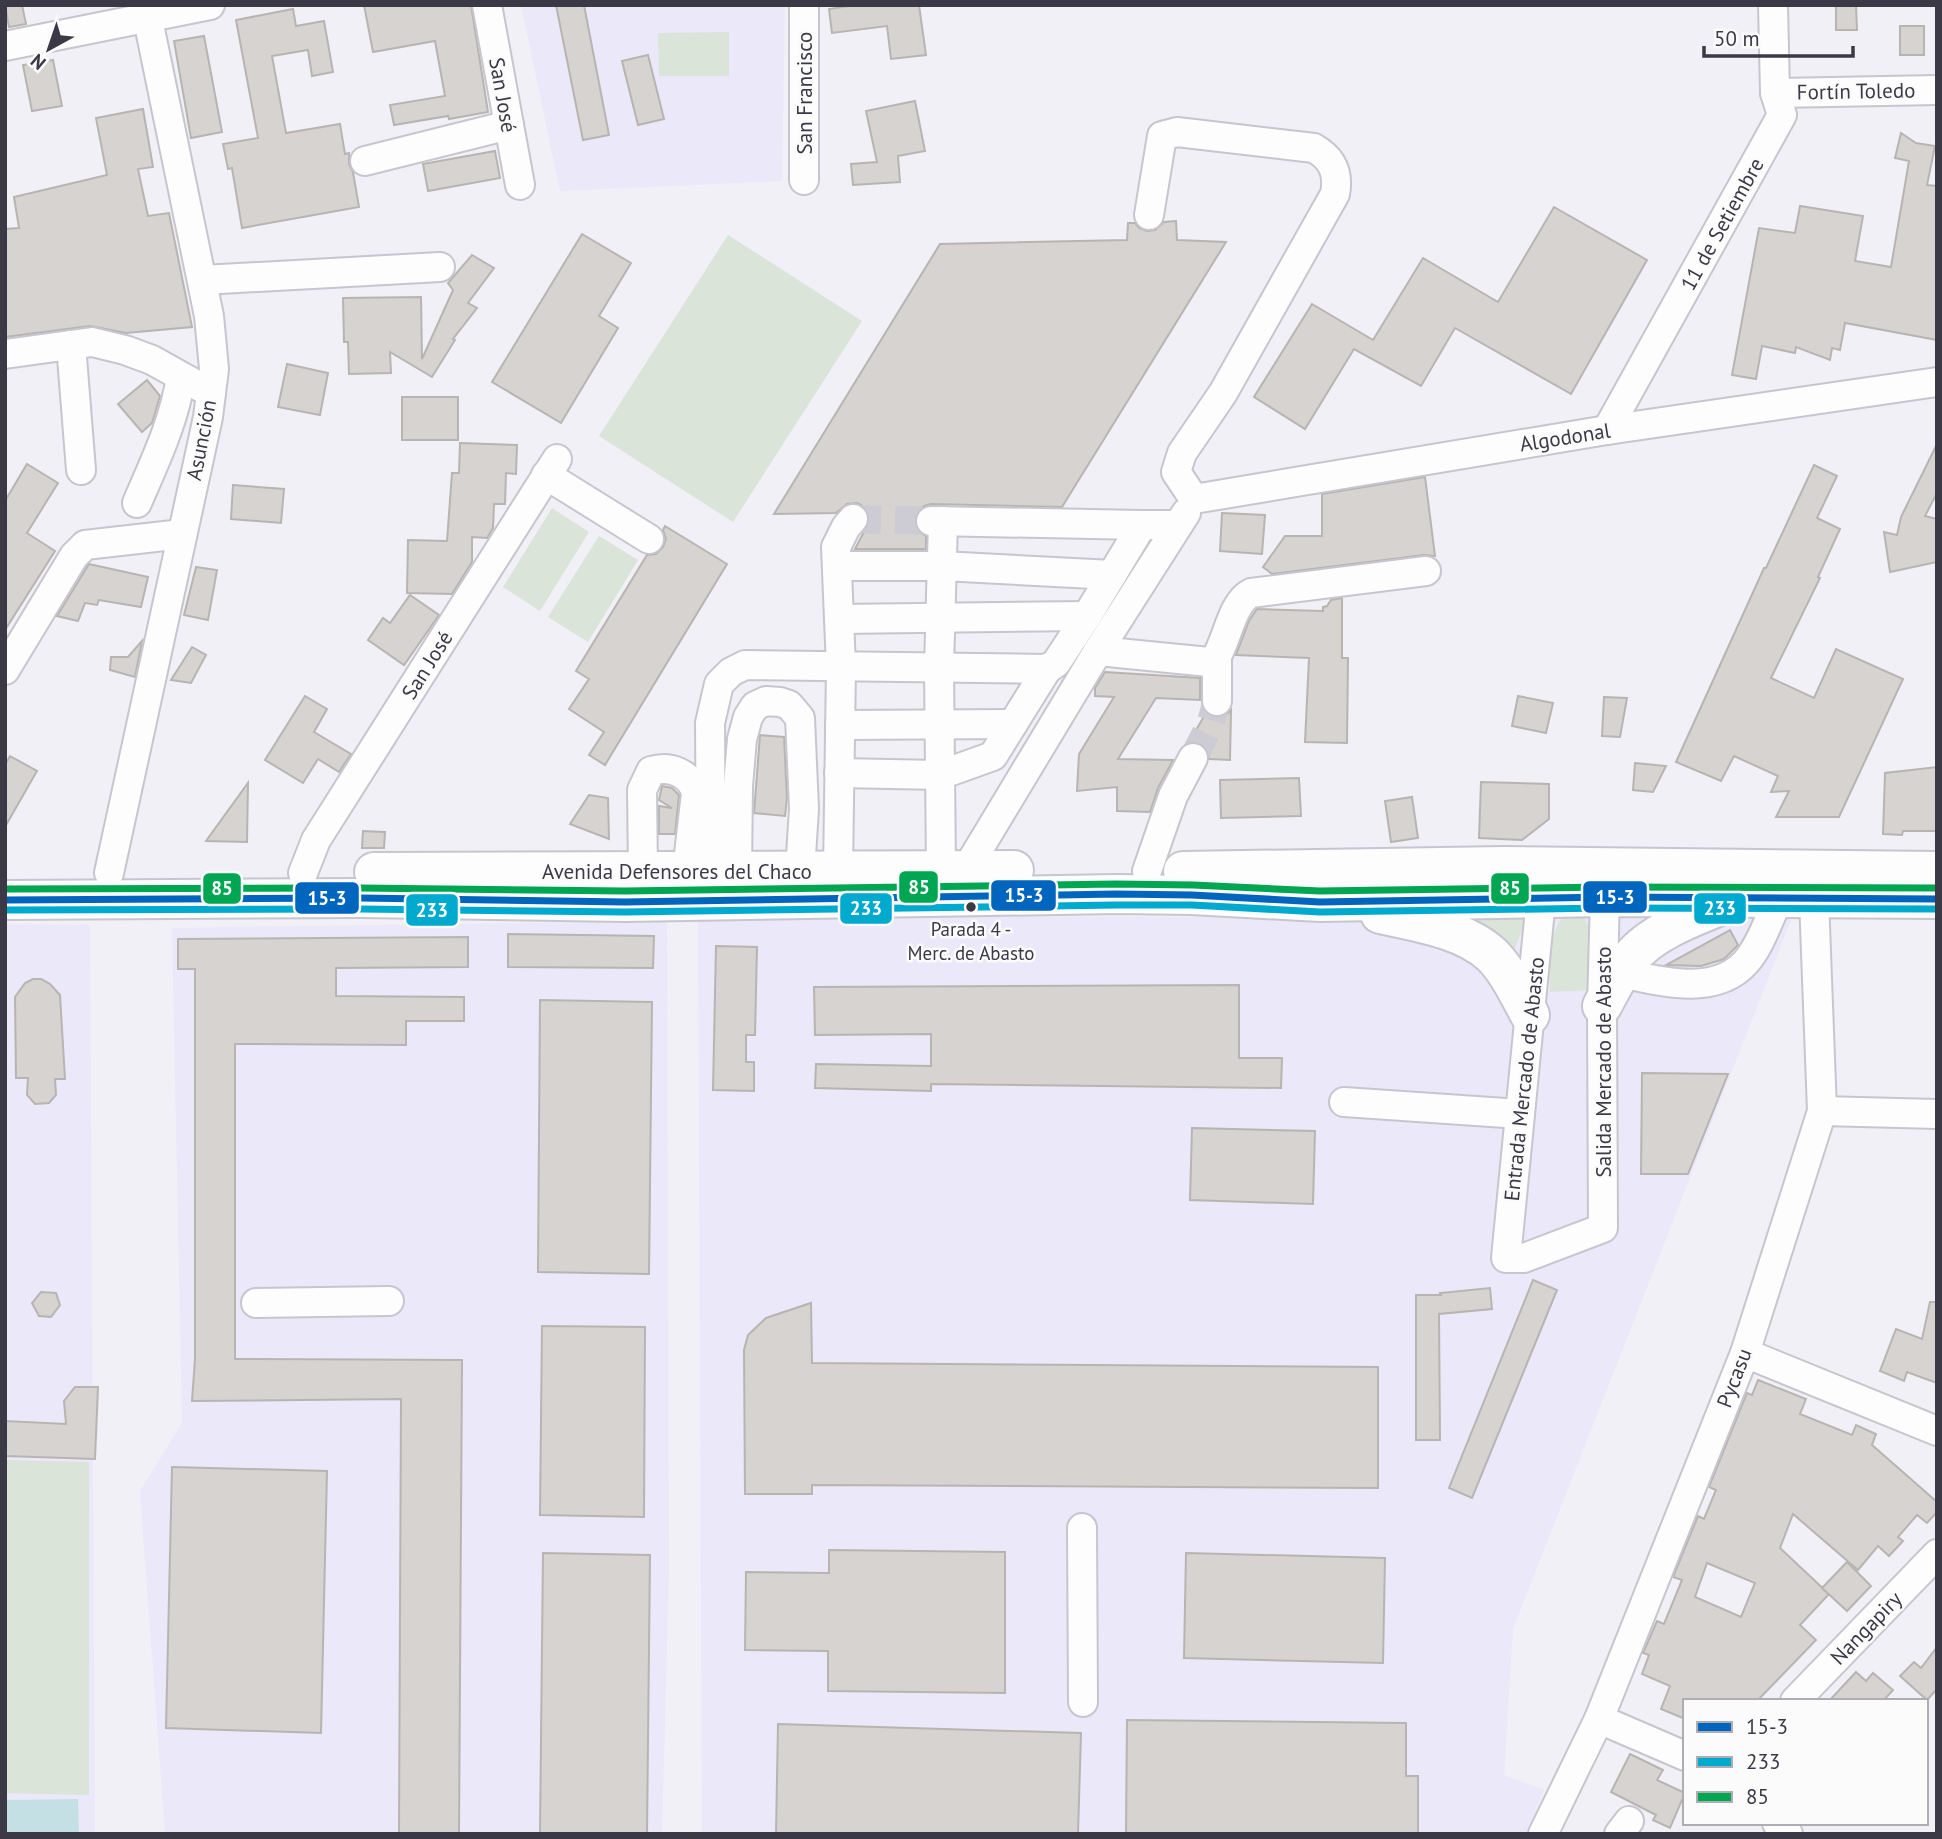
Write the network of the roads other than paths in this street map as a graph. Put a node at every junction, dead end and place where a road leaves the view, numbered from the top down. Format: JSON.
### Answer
{"nodes":[{"id":1,"x":210,"y":5,"type":"edge"},
{"id":2,"x":487,"y":5,"type":"edge"},
{"id":3,"x":804,"y":5,"type":"edge"},
{"id":4,"x":1773,"y":5,"type":"edge"},
{"id":5,"x":146,"y":12,"type":"edge"},
{"id":6,"x":5,"y":46,"type":"edge"},
{"id":7,"x":1937,"y":90,"type":"edge"},
{"id":8,"x":1775,"y":93,"type":"junction"},
{"id":9,"x":509,"y":125,"type":"junction"},
{"id":10,"x":365,"y":161,"type":"dead end"},
{"id":11,"x":804,"y":180,"type":"dead end"},
{"id":12,"x":520,"y":185,"type":"dead end"},
{"id":13,"x":1149,"y":215,"type":"dead end"},
{"id":14,"x":440,"y":267,"type":"dead end"},
{"id":15,"x":202,"y":280,"type":"junction"},
{"id":16,"x":71,"y":345,"type":"junction"},
{"id":17,"x":5,"y":354,"type":"edge"},
{"id":18,"x":181,"y":377,"type":"junction"},
{"id":19,"x":1937,"y":382,"type":"edge"},
{"id":20,"x":211,"y":393,"type":"junction"},
{"id":21,"x":1607,"y":430,"type":"junction"},
{"id":22,"x":81,"y":470,"type":"dead end"},
{"id":23,"x":1194,"y":499,"type":"junction"},
{"id":24,"x":137,"y":503,"type":"dead end"},
{"id":25,"x":853,"y":519,"type":"dead end"},
{"id":26,"x":1142,"y":525,"type":"junction"},
{"id":27,"x":1178,"y":525,"type":"junction"},
{"id":28,"x":182,"y":534,"type":"junction"},
{"id":29,"x":649,"y":539,"type":"dead end"},
{"id":30,"x":837,"y":566,"type":"junction"},
{"id":31,"x":942,"y":566,"type":"junction"},
{"id":32,"x":1426,"y":571,"type":"dead end"},
{"id":33,"x":1112,"y":575,"type":"junction"},
{"id":34,"x":1087,"y":616,"type":"junction"},
{"id":35,"x":941,"y":618,"type":"junction"},
{"id":36,"x":839,"y":619,"type":"junction"},
{"id":37,"x":1098,"y":651,"type":"junction"},
{"id":38,"x":1217,"y":658,"type":"junction"},
{"id":39,"x":841,"y":667,"type":"junction"},
{"id":40,"x":939,"y":668,"type":"junction"},
{"id":41,"x":1047,"y":669,"type":"junction"},
{"id":42,"x":5,"y":670,"type":"edge"},
{"id":43,"x":1217,"y":701,"type":"tunnel mouth"},
{"id":44,"x":1013,"y":724,"type":"junction"},
{"id":45,"x":840,"y":725,"type":"junction"},
{"id":46,"x":940,"y":725,"type":"junction"},
{"id":47,"x":1193,"y":758,"type":"tunnel mouth"},
{"id":48,"x":839,"y":773,"type":"junction"},
{"id":49,"x":940,"y":775,"type":"junction"},
{"id":50,"x":724,"y":811,"type":"junction"},
{"id":51,"x":953,"y":870,"type":"junction"},
{"id":52,"x":1937,"y":870,"type":"edge"},
{"id":53,"x":643,"y":871,"type":"junction"},
{"id":54,"x":800,"y":871,"type":"junction"},
{"id":55,"x":846,"y":871,"type":"junction"},
{"id":56,"x":1147,"y":871,"type":"junction"},
{"id":57,"x":490,"y":872,"type":"junction"},
{"id":58,"x":108,"y":873,"type":"junction"},
{"id":59,"x":303,"y":873,"type":"junction"},
{"id":60,"x":5,"y":874,"type":"edge"},
{"id":61,"x":1599,"y":881,"type":"junction"},
{"id":62,"x":1937,"y":881,"type":"edge"},
{"id":63,"x":696,"y":884,"type":"junction"},
{"id":64,"x":1739,"y":898,"type":"junction"},
{"id":65,"x":1796,"y":898,"type":"junction"},
{"id":66,"x":1542,"y":899,"type":"junction"},
{"id":67,"x":1937,"y":899,"type":"edge"},
{"id":68,"x":5,"y":900,"type":"edge"},
{"id":69,"x":1331,"y":902,"type":"junction"},
{"id":70,"x":1621,"y":973,"type":"junction"},
{"id":71,"x":1602,"y":1006,"type":"junction"},
{"id":72,"x":1530,"y":1014,"type":"junction"},
{"id":73,"x":1344,"y":1101,"type":"dead end"},
{"id":74,"x":1822,"y":1111,"type":"junction"},
{"id":75,"x":1520,"y":1114,"type":"junction"},
{"id":76,"x":1937,"y":1114,"type":"edge"},
{"id":77,"x":1506,"y":1258,"type":"joint"},
{"id":78,"x":389,"y":1301,"type":"dead end"},
{"id":79,"x":256,"y":1303,"type":"dead end"},
{"id":80,"x":1745,"y":1353,"type":"junction"},
{"id":81,"x":1937,"y":1431,"type":"edge"},
{"id":82,"x":1082,"y":1528,"type":"dead end"},
{"id":83,"x":1937,"y":1555,"type":"edge"},
{"id":84,"x":1798,"y":1699,"type":"edge"},
{"id":85,"x":1083,"y":1702,"type":"dead end"},
{"id":86,"x":1599,"y":1719,"type":"junction"},
{"id":87,"x":1683,"y":1755,"type":"edge"},
{"id":88,"x":1543,"y":1834,"type":"edge"}],
"edges":[{"from":1,"to":5,"type":"street"},
{"from":2,"to":9,"type":"street","name":"San José"},
{"from":3,"to":11,"type":"street","name":"San Francisco"},
{"from":4,"to":8,"type":"street","name":"11 de Setiembre"},
{"from":5,"to":6,"type":"street"},
{"from":5,"to":15,"type":"street","name":"Asunción"},
{"from":7,"to":8,"type":"street","name":"Fortín Toledo"},
{"from":8,"to":21,"type":"street","name":"11 de Setiembre"},
{"from":9,"to":10,"type":"street"},
{"from":9,"to":12,"type":"street","name":"San José"},
{"from":13,"to":23,"type":"street"},
{"from":14,"to":15,"type":"street"},
{"from":15,"to":20,"type":"street","name":"Asunción"},
{"from":16,"to":17,"type":"street"},
{"from":16,"to":18,"type":"street"},
{"from":16,"to":22,"type":"street"},
{"from":18,"to":20,"type":"street"},
{"from":18,"to":24,"type":"street"},
{"from":19,"to":21,"type":"street","name":"Algodonal"},
{"from":20,"to":28,"type":"street","name":"Asunción"},
{"from":21,"to":23,"type":"street","name":"Algodonal"},
{"from":23,"to":27,"type":"street"},
{"from":25,"to":30,"type":"street"},
{"from":26,"to":27,"type":"street"},
{"from":26,"to":31,"type":"street"},
{"from":26,"to":33,"type":"street"},
{"from":27,"to":37,"type":"street"},
{"from":28,"to":42,"type":"street"},
{"from":28,"to":58,"type":"street","name":"Asunción"},
{"from":29,"to":59,"type":"street","name":"San José"},
{"from":30,"to":31,"type":"street"},
{"from":30,"to":36,"type":"street"},
{"from":31,"to":33,"type":"street"},
{"from":31,"to":35,"type":"street"},
{"from":32,"to":38,"type":"street"},
{"from":33,"to":34,"type":"street"},
{"from":34,"to":35,"type":"street"},
{"from":34,"to":41,"type":"street"},
{"from":35,"to":36,"type":"street"},
{"from":35,"to":40,"type":"street"},
{"from":36,"to":39,"type":"street"},
{"from":37,"to":38,"type":"street"},
{"from":37,"to":51,"type":"street"},
{"from":38,"to":43,"type":"street"},
{"from":39,"to":40,"type":"street"},
{"from":39,"to":45,"type":"street"},
{"from":39,"to":50,"type":"street"},
{"from":40,"to":41,"type":"street"},
{"from":40,"to":46,"type":"street"},
{"from":41,"to":44,"type":"street"},
{"from":44,"to":46,"type":"street"},
{"from":44,"to":49,"type":"street"},
{"from":45,"to":46,"type":"street"},
{"from":45,"to":48,"type":"street"},
{"from":46,"to":49,"type":"street"},
{"from":47,"to":56,"type":"street"},
{"from":48,"to":49,"type":"street"},
{"from":48,"to":55,"type":"street"},
{"from":49,"to":51,"type":"street"},
{"from":50,"to":54,"type":"street"},
{"from":50,"to":63,"type":"street"},
{"from":51,"to":55,"type":"highway","name":"Avenida Defensores del Chaco"},
{"from":51,"to":56,"type":"highway","name":"Avenida Defensores del Chaco"},
{"from":52,"to":61,"type":"highway","name":"Avenida Defensores del Chaco"},
{"from":53,"to":57,"type":"highway","name":"Avenida Defensores del Chaco"},
{"from":53,"to":63,"type":"highway","name":"Avenida Defensores del Chaco"},
{"from":53,"to":63,"type":"street"},
{"from":54,"to":55,"type":"highway","name":"Avenida Defensores del Chaco"},
{"from":54,"to":63,"type":"highway","name":"Avenida Defensores del Chaco"},
{"from":55,"to":63,"type":"highway"},
{"from":56,"to":61,"type":"highway","name":"Avenida Defensores del Chaco"},
{"from":57,"to":59,"type":"highway","name":"Avenida Defensores del Chaco"},
{"from":57,"to":63,"type":"highway"},
{"from":58,"to":59,"type":"highway","name":"Avenida Defensores del Chaco"},
{"from":58,"to":60,"type":"highway","name":"Avenida Defensores del Chaco"},
{"from":61,"to":62,"type":"highway"},
{"from":61,"to":64,"type":"highway","name":"Avenida Defensores del Chaco"},
{"from":61,"to":66,"type":"highway","name":"Avenida Defensores del Chaco"},
{"from":61,"to":71,"type":"street","name":"Salida Mercado de Abasto"},
{"from":63,"to":68,"type":"highway","name":"Avenida Defensores del Chaco"},
{"from":63,"to":69,"type":"highway","name":"Avenida Defensores del Chaco"},
{"from":64,"to":65,"type":"highway","name":"Avenida Defensores del Chaco"},
{"from":64,"to":70,"type":"highway"},
{"from":65,"to":67,"type":"highway","name":"Avenida Defensores del Chaco"},
{"from":65,"to":70,"type":"street"},
{"from":65,"to":74,"type":"street","name":"Pycasu"},
{"from":66,"to":69,"type":"highway","name":"Avenida Defensores del Chaco"},
{"from":66,"to":72,"type":"street","name":"Entrada Mercado de Abasto"},
{"from":69,"to":72,"type":"highway"},
{"from":70,"to":71,"type":"highway"},
{"from":71,"to":77,"type":"street","name":"Salida Mercado de Abasto"},
{"from":72,"to":75,"type":"street","name":"Entrada Mercado de Abasto"},
{"from":73,"to":75,"type":"street"},
{"from":74,"to":76,"type":"street"},
{"from":74,"to":80,"type":"street","name":"Pycasu"},
{"from":75,"to":77,"type":"street","name":"Entrada Mercado de Abasto"},
{"from":78,"to":79,"type":"street"},
{"from":80,"to":81,"type":"street"},
{"from":80,"to":86,"type":"street","name":"Pycasu"},
{"from":82,"to":85,"type":"street"},
{"from":83,"to":84,"type":"street","name":"Nangapiry"},
{"from":86,"to":87,"type":"street"},
{"from":86,"to":88,"type":"street","name":"Pycasu"}]}
